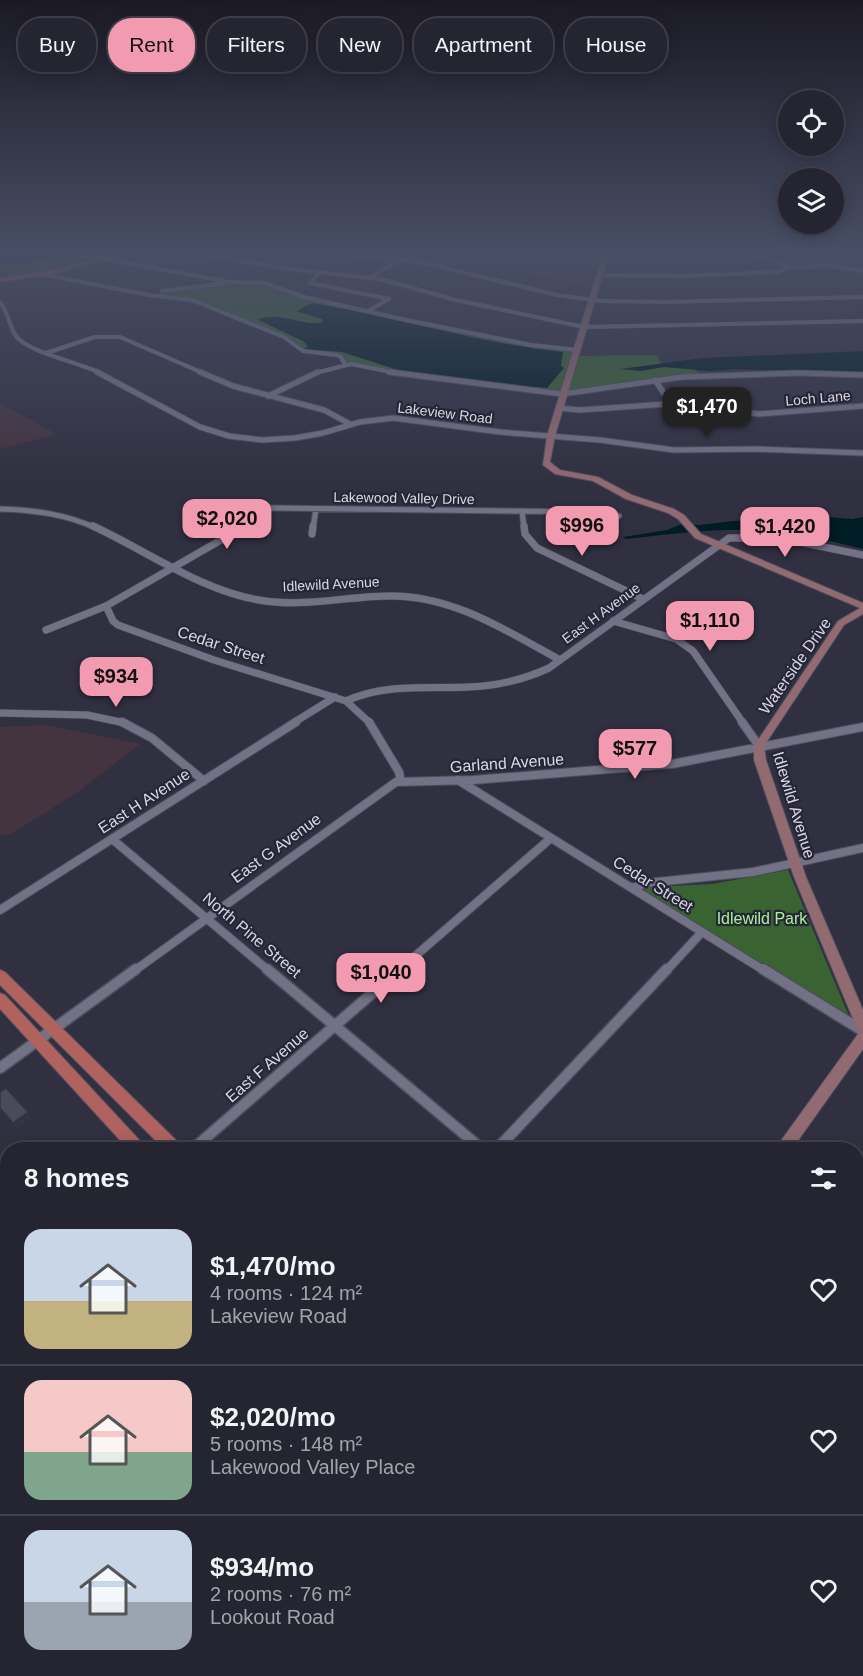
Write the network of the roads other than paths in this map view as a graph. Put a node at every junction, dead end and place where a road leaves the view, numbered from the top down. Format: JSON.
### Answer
{"nodes":[{"id":1,"x":13,"y":328,"type":"edge"},
{"id":2,"x":262,"y":328,"type":"edge"},
{"id":3,"x":449,"y":328,"type":"edge"},
{"id":4,"x":584,"y":328,"type":"edge"},
{"id":5,"x":578,"y":350,"type":"junction"},
{"id":6,"x":46,"y":353,"type":"junction"},
{"id":7,"x":345,"y":365,"type":"junction"},
{"id":8,"x":863,"y":375,"type":"edge"},
{"id":9,"x":655,"y":380,"type":"junction"},
{"id":10,"x":563,"y":393,"type":"junction"},
{"id":11,"x":268,"y":396,"type":"junction"},
{"id":12,"x":671,"y":404,"type":"junction"},
{"id":13,"x":863,"y":406,"type":"edge"},
{"id":14,"x":559,"y":408,"type":"junction"},
{"id":15,"x":350,"y":424,"type":"junction"},
{"id":16,"x":551,"y":436,"type":"junction"},
{"id":17,"x":863,"y":453,"type":"edge"},
{"id":18,"x":187,"y":507,"type":"dead end"},
{"id":19,"x":251,"y":508,"type":"junction"},
{"id":20,"x":0,"y":509,"type":"edge"},
{"id":21,"x":316,"y":509,"type":"junction"},
{"id":22,"x":522,"y":512,"type":"junction"},
{"id":23,"x":619,"y":516,"type":"dead end"},
{"id":24,"x":312,"y":534,"type":"dead end"},
{"id":25,"x":718,"y":544,"type":"junction"},
{"id":26,"x":863,"y":555,"type":"edge"},
{"id":27,"x":175,"y":567,"type":"junction"},
{"id":28,"x":643,"y":599,"type":"junction"},
{"id":29,"x":106,"y":606,"type":"junction"},
{"id":30,"x":863,"y":608,"type":"edge"},
{"id":31,"x":613,"y":621,"type":"junction"},
{"id":32,"x":46,"y":630,"type":"dead end"},
{"id":33,"x":560,"y":660,"type":"junction"},
{"id":34,"x":335,"y":697,"type":"junction"},
{"id":35,"x":346,"y":701,"type":"junction"},
{"id":36,"x":0,"y":713,"type":"edge"},
{"id":37,"x":863,"y":726,"type":"edge"},
{"id":38,"x":759,"y":746,"type":"junction"},
{"id":39,"x":458,"y":780,"type":"junction"},
{"id":40,"x":204,"y":781,"type":"junction"},
{"id":41,"x":401,"y":782,"type":"junction"},
{"id":42,"x":551,"y":838,"type":"junction"},
{"id":43,"x":112,"y":839,"type":"junction"},
{"id":44,"x":863,"y":848,"type":"edge"},
{"id":45,"x":795,"y":862,"type":"junction"},
{"id":46,"x":632,"y":888,"type":"junction"},
{"id":47,"x":0,"y":910,"type":"edge"},
{"id":48,"x":206,"y":918,"type":"junction"},
{"id":49,"x":702,"y":932,"type":"junction"},
{"id":50,"x":0,"y":976,"type":"edge"},
{"id":51,"x":0,"y":999,"type":"edge"},
{"id":52,"x":335,"y":1026,"type":"junction"},
{"id":53,"x":863,"y":1026,"type":"edge"},
{"id":54,"x":54,"y":1029,"type":"junction"},
{"id":55,"x":863,"y":1031,"type":"edge"},
{"id":56,"x":863,"y":1038,"type":"edge"},
{"id":57,"x":38,"y":1041,"type":"junction"},
{"id":58,"x":0,"y":1068,"type":"edge"},
{"id":59,"x":132,"y":1142,"type":"edge"},
{"id":60,"x":168,"y":1142,"type":"edge"},
{"id":61,"x":201,"y":1142,"type":"edge"},
{"id":62,"x":474,"y":1142,"type":"edge"},
{"id":63,"x":504,"y":1142,"type":"edge"},
{"id":64,"x":788,"y":1142,"type":"edge"}],
"edges":[{"from":1,"to":6,"type":"street","name":"Lakeview Road"},
{"from":2,"to":7,"type":"street"},
{"from":3,"to":5,"type":"street"},
{"from":4,"to":5,"type":"street"},
{"from":5,"to":10,"type":"street"},
{"from":6,"to":11,"type":"street"},
{"from":6,"to":15,"type":"street","name":"Lakeview Road"},
{"from":7,"to":10,"type":"street"},
{"from":7,"to":11,"type":"street"},
{"from":8,"to":9,"type":"street"},
{"from":9,"to":10,"type":"street"},
{"from":9,"to":12,"type":"street"},
{"from":10,"to":14,"type":"street"},
{"from":11,"to":15,"type":"street"},
{"from":12,"to":13,"type":"street","name":"Loch Lane"},
{"from":12,"to":14,"type":"street","name":"Loch Lane"},
{"from":14,"to":16,"type":"street"},
{"from":15,"to":16,"type":"street","name":"Lakeview Road"},
{"from":16,"to":17,"type":"street","name":"Lakeview Road"},
{"from":16,"to":25,"type":"street"},
{"from":18,"to":19,"type":"street","name":"Lakewood Valley Drive"},
{"from":19,"to":21,"type":"street","name":"Lakewood Valley Drive"},
{"from":19,"to":27,"type":"street"},
{"from":20,"to":27,"type":"street","name":"Idlewild Avenue"},
{"from":21,"to":22,"type":"street","name":"Lakewood Valley Drive"},
{"from":21,"to":24,"type":"street"},
{"from":22,"to":23,"type":"street","name":"Lakewood Valley Drive"},
{"from":22,"to":28,"type":"street"},
{"from":25,"to":26,"type":"street","name":"East H Avenue"},
{"from":25,"to":28,"type":"street","name":"East H Avenue"},
{"from":25,"to":30,"type":"street"},
{"from":27,"to":29,"type":"street"},
{"from":27,"to":33,"type":"street","name":"Idlewild Avenue"},
{"from":28,"to":31,"type":"street","name":"East H Avenue"},
{"from":29,"to":32,"type":"street"},
{"from":29,"to":34,"type":"street","name":"Cedar Street"},
{"from":30,"to":38,"type":"street","name":"Waterside Drive"},
{"from":31,"to":33,"type":"street","name":"East H Avenue"},
{"from":31,"to":38,"type":"street","name":"Idlewild Avenue"},
{"from":33,"to":35,"type":"street","name":"East H Avenue"},
{"from":34,"to":35,"type":"street","name":"Cedar Street"},
{"from":34,"to":40,"type":"street","name":"East H Avenue"},
{"from":35,"to":41,"type":"street","name":"Cedar Street"},
{"from":36,"to":40,"type":"street"},
{"from":37,"to":38,"type":"street","name":"Garland Avenue"},
{"from":38,"to":39,"type":"street","name":"Garland Avenue"},
{"from":38,"to":45,"type":"street","name":"Idlewild Avenue"},
{"from":39,"to":41,"type":"street","name":"Garland Avenue"},
{"from":39,"to":42,"type":"street","name":"Cedar Street"},
{"from":40,"to":43,"type":"street","name":"East H Avenue"},
{"from":41,"to":48,"type":"street","name":"East G Avenue"},
{"from":42,"to":46,"type":"street","name":"Cedar Street"},
{"from":42,"to":52,"type":"street","name":"East F Avenue"},
{"from":43,"to":47,"type":"street","name":"East H Avenue"},
{"from":43,"to":48,"type":"street","name":"North Pine Street"},
{"from":44,"to":45,"type":"street"},
{"from":45,"to":46,"type":"street"},
{"from":45,"to":53,"type":"street","name":"Idlewild Avenue"},
{"from":46,"to":49,"type":"street","name":"Cedar Street"},
{"from":48,"to":52,"type":"street","name":"North Pine Street"},
{"from":48,"to":54,"type":"street","name":"East G Avenue"},
{"from":49,"to":55,"type":"street","name":"Cedar Street"},
{"from":49,"to":63,"type":"street"},
{"from":50,"to":54,"type":"main road"},
{"from":51,"to":57,"type":"main road"},
{"from":52,"to":61,"type":"street","name":"East F Avenue"},
{"from":52,"to":62,"type":"street","name":"North Pine Street"},
{"from":54,"to":57,"type":"street","name":"East G Avenue"},
{"from":54,"to":60,"type":"main road"},
{"from":56,"to":64,"type":"street"},
{"from":57,"to":58,"type":"street","name":"East G Avenue"},
{"from":57,"to":59,"type":"main road"}]}
